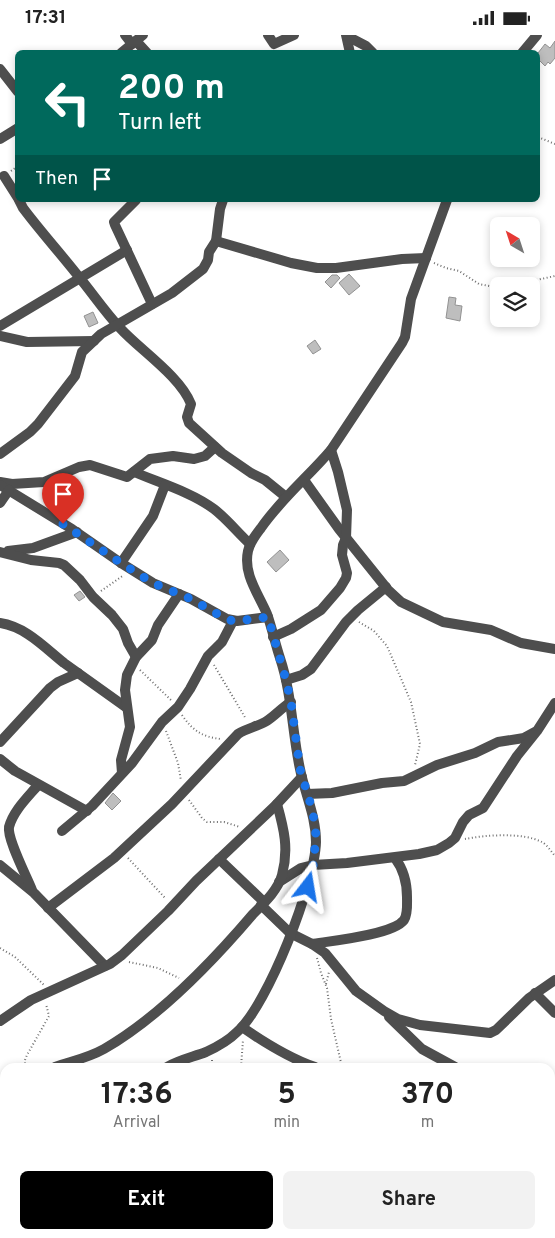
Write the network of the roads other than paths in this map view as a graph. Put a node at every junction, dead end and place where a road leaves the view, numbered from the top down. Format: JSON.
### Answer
{"nodes":[{"id":1,"x":124,"y":35,"type":"edge"},
{"id":2,"x":268,"y":35,"type":"edge"},
{"id":3,"x":294,"y":35,"type":"edge"},
{"id":4,"x":537,"y":35,"type":"edge"},
{"id":5,"x":347,"y":36,"type":"edge"},
{"id":6,"x":137,"y":40,"type":"edge"},
{"id":7,"x":125,"y":50,"type":"edge"},
{"id":8,"x":145,"y":50,"type":"edge"},
{"id":9,"x":349,"y":50,"type":"edge"},
{"id":10,"x":369,"y":50,"type":"edge"},
{"id":11,"x":524,"y":50,"type":"edge"},
{"id":12,"x":0,"y":69,"type":"edge"},
{"id":13,"x":15,"y":88,"type":"edge"},
{"id":14,"x":15,"y":130,"type":"edge"},
{"id":15,"x":0,"y":139,"type":"edge"},
{"id":16,"x":4,"y":175,"type":"dead end"},
{"id":17,"x":15,"y":194,"type":"edge"},
{"id":18,"x":20,"y":202,"type":"edge"},
{"id":19,"x":134,"y":202,"type":"edge"},
{"id":20,"x":222,"y":202,"type":"edge"},
{"id":21,"x":446,"y":202,"type":"edge"},
{"id":22,"x":216,"y":241,"type":"junction"},
{"id":23,"x":127,"y":250,"type":"junction"},
{"id":24,"x":426,"y":258,"type":"junction"},
{"id":25,"x":80,"y":277,"type":"junction"},
{"id":26,"x":152,"y":304,"type":"junction"},
{"id":27,"x":117,"y":324,"type":"junction"},
{"id":28,"x":0,"y":326,"type":"edge"},
{"id":29,"x":0,"y":336,"type":"edge"},
{"id":30,"x":94,"y":341,"type":"junction"},
{"id":31,"x":215,"y":447,"type":"junction"},
{"id":32,"x":331,"y":450,"type":"junction"},
{"id":33,"x":0,"y":454,"type":"edge"},
{"id":34,"x":134,"y":472,"type":"junction"},
{"id":35,"x":304,"y":480,"type":"junction"},
{"id":36,"x":165,"y":485,"type":"junction"},
{"id":37,"x":3,"y":486,"type":"edge"},
{"id":38,"x":286,"y":497,"type":"junction"},
{"id":39,"x":0,"y":503,"type":"edge"},
{"id":40,"x":77,"y":532,"type":"junction"},
{"id":41,"x":346,"y":538,"type":"junction"},
{"id":42,"x":250,"y":544,"type":"junction"},
{"id":43,"x":0,"y":552,"type":"edge"},
{"id":44,"x":121,"y":563,"type":"junction"},
{"id":45,"x":386,"y":587,"type":"junction"},
{"id":46,"x":179,"y":594,"type":"junction"},
{"id":47,"x":268,"y":617,"type":"junction"},
{"id":48,"x":234,"y":621,"type":"junction"},
{"id":49,"x":0,"y":623,"type":"edge"},
{"id":50,"x":273,"y":637,"type":"junction"},
{"id":51,"x":555,"y":649,"type":"edge"},
{"id":52,"x":134,"y":660,"type":"junction"},
{"id":53,"x":78,"y":673,"type":"junction"},
{"id":54,"x":286,"y":680,"type":"junction"},
{"id":55,"x":291,"y":702,"type":"junction"},
{"id":56,"x":555,"y":703,"type":"edge"},
{"id":57,"x":127,"y":708,"type":"junction"},
{"id":58,"x":537,"y":731,"type":"junction"},
{"id":59,"x":0,"y":742,"type":"edge"},
{"id":60,"x":0,"y":759,"type":"edge"},
{"id":61,"x":122,"y":773,"type":"junction"},
{"id":62,"x":302,"y":777,"type":"junction"},
{"id":63,"x":38,"y":785,"type":"junction"},
{"id":64,"x":307,"y":794,"type":"junction"},
{"id":65,"x":277,"y":804,"type":"junction"},
{"id":66,"x":86,"y":811,"type":"junction"},
{"id":67,"x":62,"y":831,"type":"dead end"},
{"id":68,"x":395,"y":857,"type":"junction"},
{"id":69,"x":219,"y":859,"type":"junction"},
{"id":70,"x":313,"y":865,"type":"junction"},
{"id":71,"x":1,"y":866,"type":"edge"},
{"id":72,"x":278,"y":882,"type":"junction"},
{"id":73,"x":34,"y":893,"type":"junction"},
{"id":74,"x":263,"y":904,"type":"junction"},
{"id":75,"x":48,"y":908,"type":"junction"},
{"id":76,"x":290,"y":933,"type":"junction"},
{"id":77,"x":315,"y":946,"type":"junction"},
{"id":78,"x":105,"y":966,"type":"junction"},
{"id":79,"x":555,"y":981,"type":"edge"},
{"id":80,"x":535,"y":993,"type":"junction"},
{"id":81,"x":384,"y":1011,"type":"junction"},
{"id":82,"x":555,"y":1013,"type":"edge"},
{"id":83,"x":0,"y":1021,"type":"edge"},
{"id":84,"x":244,"y":1029,"type":"junction"},
{"id":85,"x":69,"y":1063,"type":"edge"},
{"id":86,"x":175,"y":1063,"type":"edge"},
{"id":87,"x":296,"y":1063,"type":"edge"},
{"id":88,"x":448,"y":1063,"type":"edge"}],
"edges":[{"from":1,"to":6,"type":"street"},
{"from":2,"to":3,"type":"street"},
{"from":4,"to":11,"type":"street"},
{"from":5,"to":9,"type":"street"},
{"from":5,"to":10,"type":"street"},
{"from":6,"to":7,"type":"street"},
{"from":6,"to":8,"type":"street"},
{"from":12,"to":13,"type":"street"},
{"from":14,"to":15,"type":"street"},
{"from":16,"to":17,"type":"street"},
{"from":18,"to":25,"type":"street"},
{"from":19,"to":23,"type":"street"},
{"from":20,"to":22,"type":"street"},
{"from":21,"to":24,"type":"street"},
{"from":22,"to":24,"type":"street"},
{"from":22,"to":26,"type":"street"},
{"from":23,"to":25,"type":"street"},
{"from":23,"to":26,"type":"street"},
{"from":24,"to":32,"type":"street"},
{"from":25,"to":27,"type":"street"},
{"from":25,"to":28,"type":"street"},
{"from":26,"to":27,"type":"street"},
{"from":27,"to":30,"type":"street"},
{"from":27,"to":31,"type":"street"},
{"from":29,"to":30,"type":"street"},
{"from":30,"to":33,"type":"street"},
{"from":31,"to":34,"type":"street"},
{"from":31,"to":38,"type":"street"},
{"from":32,"to":35,"type":"street"},
{"from":32,"to":41,"type":"street"},
{"from":34,"to":36,"type":"street"},
{"from":34,"to":37,"type":"street"},
{"from":35,"to":38,"type":"street"},
{"from":35,"to":41,"type":"street"},
{"from":36,"to":42,"type":"street"},
{"from":36,"to":44,"type":"street"},
{"from":37,"to":39,"type":"street"},
{"from":37,"to":40,"type":"street"},
{"from":38,"to":42,"type":"street"},
{"from":40,"to":43,"type":"street"},
{"from":40,"to":44,"type":"street"},
{"from":41,"to":45,"type":"street"},
{"from":41,"to":50,"type":"street"},
{"from":42,"to":47,"type":"street"},
{"from":43,"to":52,"type":"street"},
{"from":44,"to":46,"type":"street"},
{"from":45,"to":51,"type":"street"},
{"from":45,"to":54,"type":"street"},
{"from":46,"to":48,"type":"street"},
{"from":46,"to":52,"type":"street"},
{"from":47,"to":48,"type":"street"},
{"from":47,"to":50,"type":"street"},
{"from":48,"to":61,"type":"street"},
{"from":49,"to":53,"type":"street"},
{"from":50,"to":54,"type":"street"},
{"from":52,"to":57,"type":"street"},
{"from":53,"to":57,"type":"street"},
{"from":53,"to":59,"type":"street"},
{"from":54,"to":55,"type":"street"},
{"from":55,"to":62,"type":"street"},
{"from":55,"to":75,"type":"street"},
{"from":56,"to":58,"type":"street"},
{"from":57,"to":61,"type":"street"},
{"from":58,"to":64,"type":"street"},
{"from":58,"to":68,"type":"street"},
{"from":60,"to":63,"type":"street"},
{"from":61,"to":66,"type":"street"},
{"from":62,"to":64,"type":"street"},
{"from":62,"to":65,"type":"street"},
{"from":63,"to":66,"type":"street"},
{"from":63,"to":73,"type":"street"},
{"from":64,"to":70,"type":"street"},
{"from":65,"to":69,"type":"street"},
{"from":65,"to":72,"type":"street"},
{"from":66,"to":67,"type":"street"},
{"from":68,"to":70,"type":"street"},
{"from":68,"to":77,"type":"street"},
{"from":69,"to":74,"type":"street"},
{"from":69,"to":78,"type":"street"},
{"from":70,"to":72,"type":"street"},
{"from":70,"to":76,"type":"street"},
{"from":71,"to":73,"type":"street"},
{"from":72,"to":74,"type":"street"},
{"from":73,"to":75,"type":"street"},
{"from":74,"to":76,"type":"street"},
{"from":74,"to":85,"type":"street"},
{"from":75,"to":78,"type":"street"},
{"from":76,"to":77,"type":"street"},
{"from":76,"to":84,"type":"street"},
{"from":77,"to":81,"type":"street"},
{"from":78,"to":83,"type":"street"},
{"from":79,"to":80,"type":"street"},
{"from":80,"to":81,"type":"street"},
{"from":80,"to":82,"type":"street"},
{"from":81,"to":88,"type":"street"},
{"from":84,"to":86,"type":"street"},
{"from":84,"to":87,"type":"street"}]}
